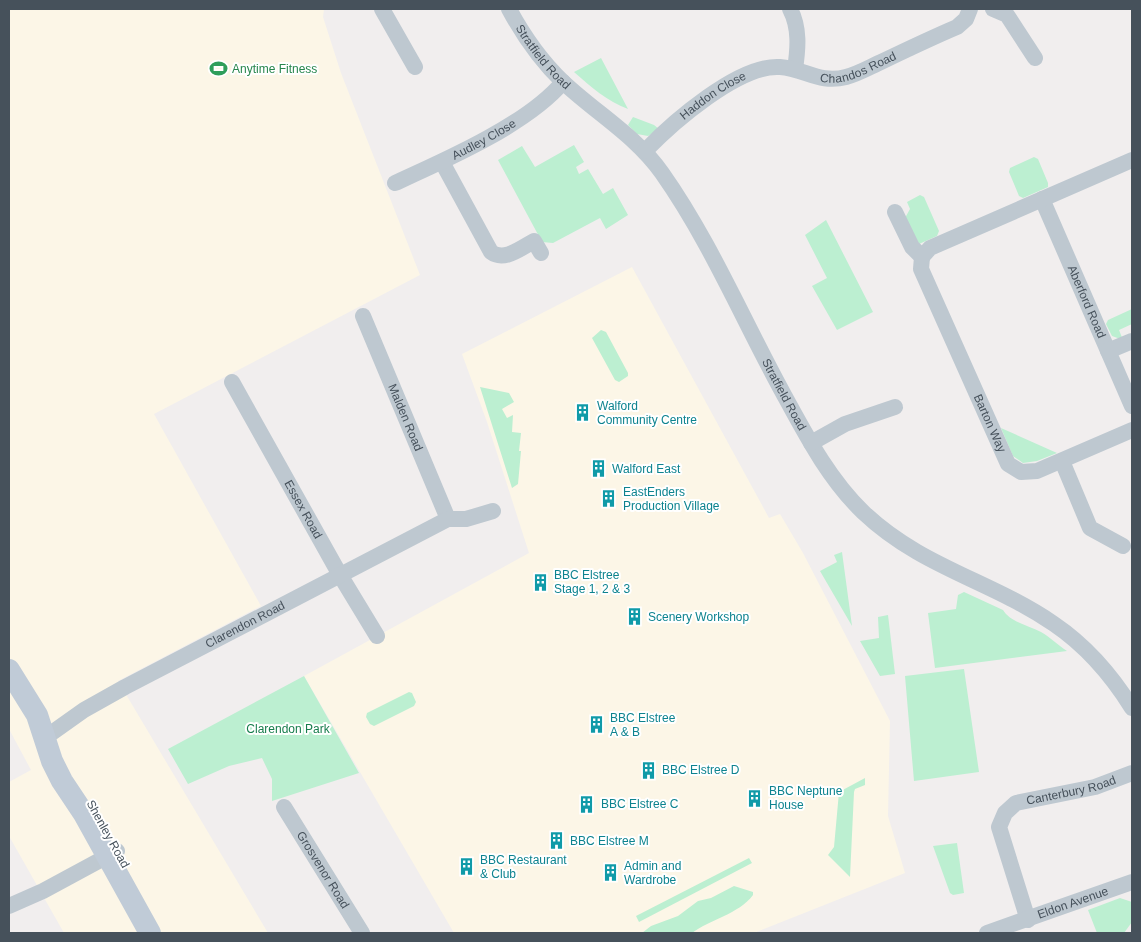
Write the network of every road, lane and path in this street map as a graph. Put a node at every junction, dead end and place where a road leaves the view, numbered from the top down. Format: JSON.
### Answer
{"nodes":[{"id":1,"x":382,"y":9,"type":"edge"},
{"id":2,"x":509,"y":9,"type":"edge"},
{"id":3,"x":790,"y":9,"type":"edge"},
{"id":4,"x":970,"y":9,"type":"edge"},
{"id":5,"x":993,"y":9,"type":"edge"},
{"id":6,"x":1035,"y":58,"type":"dead end"},
{"id":7,"x":415,"y":68,"type":"dead end"},
{"id":8,"x":794,"y":69,"type":"junction"},
{"id":9,"x":562,"y":82,"type":"junction"},
{"id":10,"x":645,"y":152,"type":"junction"},
{"id":11,"x":1132,"y":160,"type":"edge"},
{"id":12,"x":442,"y":162,"type":"junction"},
{"id":13,"x":396,"y":183,"type":"dead end"},
{"id":14,"x":1042,"y":199,"type":"junction"},
{"id":15,"x":895,"y":212,"type":"dead end"},
{"id":16,"x":541,"y":253,"type":"dead end"},
{"id":17,"x":922,"y":257,"type":"junction"},
{"id":18,"x":363,"y":316,"type":"dead end"},
{"id":19,"x":1132,"y":340,"type":"edge"},
{"id":20,"x":1108,"y":351,"type":"junction"},
{"id":21,"x":232,"y":382,"type":"dead end"},
{"id":22,"x":895,"y":406,"type":"dead end"},
{"id":23,"x":1132,"y":406,"type":"edge"},
{"id":24,"x":1132,"y":430,"type":"edge"},
{"id":25,"x":811,"y":444,"type":"junction"},
{"id":26,"x":1062,"y":461,"type":"junction"},
{"id":27,"x":493,"y":511,"type":"dead end"},
{"id":28,"x":448,"y":519,"type":"junction"},
{"id":29,"x":1123,"y":546,"type":"dead end"},
{"id":30,"x":340,"y":575,"type":"junction"},
{"id":31,"x":377,"y":636,"type":"dead end"},
{"id":32,"x":9,"y":670,"type":"edge"},
{"id":33,"x":9,"y":691,"type":"edge"},
{"id":34,"x":1132,"y":708,"type":"edge"},
{"id":35,"x":46,"y":737,"type":"junction"},
{"id":36,"x":1132,"y":773,"type":"edge"},
{"id":37,"x":284,"y":807,"type":"dead end"},
{"id":38,"x":112,"y":854,"type":"junction"},
{"id":39,"x":1132,"y":882,"type":"edge"},
{"id":40,"x":9,"y":906,"type":"edge"},
{"id":41,"x":1028,"y":920,"type":"junction"},
{"id":42,"x":150,"y":933,"type":"edge"},
{"id":43,"x":168,"y":933,"type":"edge"},
{"id":44,"x":362,"y":933,"type":"edge"},
{"id":45,"x":987,"y":933,"type":"edge"}],
"edges":[{"from":1,"to":7,"type":"street"},
{"from":2,"to":9,"type":"street","name":"Stratfield Road"},
{"from":3,"to":8,"type":"street"},
{"from":4,"to":8,"type":"street","name":"Chandos Road"},
{"from":5,"to":6,"type":"street"},
{"from":8,"to":10,"type":"street","name":"Haddon Close"},
{"from":9,"to":10,"type":"street","name":"Stratfield Road"},
{"from":9,"to":12,"type":"street","name":"Audley Close"},
{"from":10,"to":25,"type":"street","name":"Stratfield Road"},
{"from":11,"to":14,"type":"street"},
{"from":12,"to":13,"type":"street","name":"Audley Close"},
{"from":12,"to":16,"type":"street"},
{"from":14,"to":17,"type":"street"},
{"from":14,"to":20,"type":"street","name":"Aberford Road"},
{"from":15,"to":17,"type":"street","name":"Barton Way"},
{"from":17,"to":26,"type":"street","name":"Barton Way"},
{"from":18,"to":28,"type":"street","name":"Malden Road"},
{"from":19,"to":20,"type":"street"},
{"from":20,"to":23,"type":"street","name":"Aberford Road"},
{"from":21,"to":30,"type":"street","name":"Essex Road"},
{"from":22,"to":25,"type":"street"},
{"from":24,"to":26,"type":"street","name":"Barton Way"},
{"from":25,"to":34,"type":"street","name":"Stratfield Road"},
{"from":26,"to":29,"type":"street"},
{"from":27,"to":28,"type":"street"},
{"from":28,"to":30,"type":"street","name":"Clarendon Road"},
{"from":30,"to":31,"type":"street","name":"Essex Road"},
{"from":30,"to":35,"type":"street","name":"Clarendon Road"},
{"from":32,"to":35,"type":"main road","name":"Shenley Road"},
{"from":33,"to":35,"type":"main road","name":"Shenley Road"},
{"from":35,"to":38,"type":"main road","name":"Shenley Road"},
{"from":36,"to":41,"type":"street","name":"Canterbury Road"},
{"from":37,"to":44,"type":"street","name":"Grosvenor Road"},
{"from":38,"to":40,"type":"street"},
{"from":38,"to":42,"type":"main road","name":"Shenley Road"},
{"from":38,"to":43,"type":"main road","name":"Shenley Road"},
{"from":39,"to":41,"type":"street","name":"Eldon Avenue"},
{"from":41,"to":45,"type":"street","name":"Eldon Avenue"}]}
